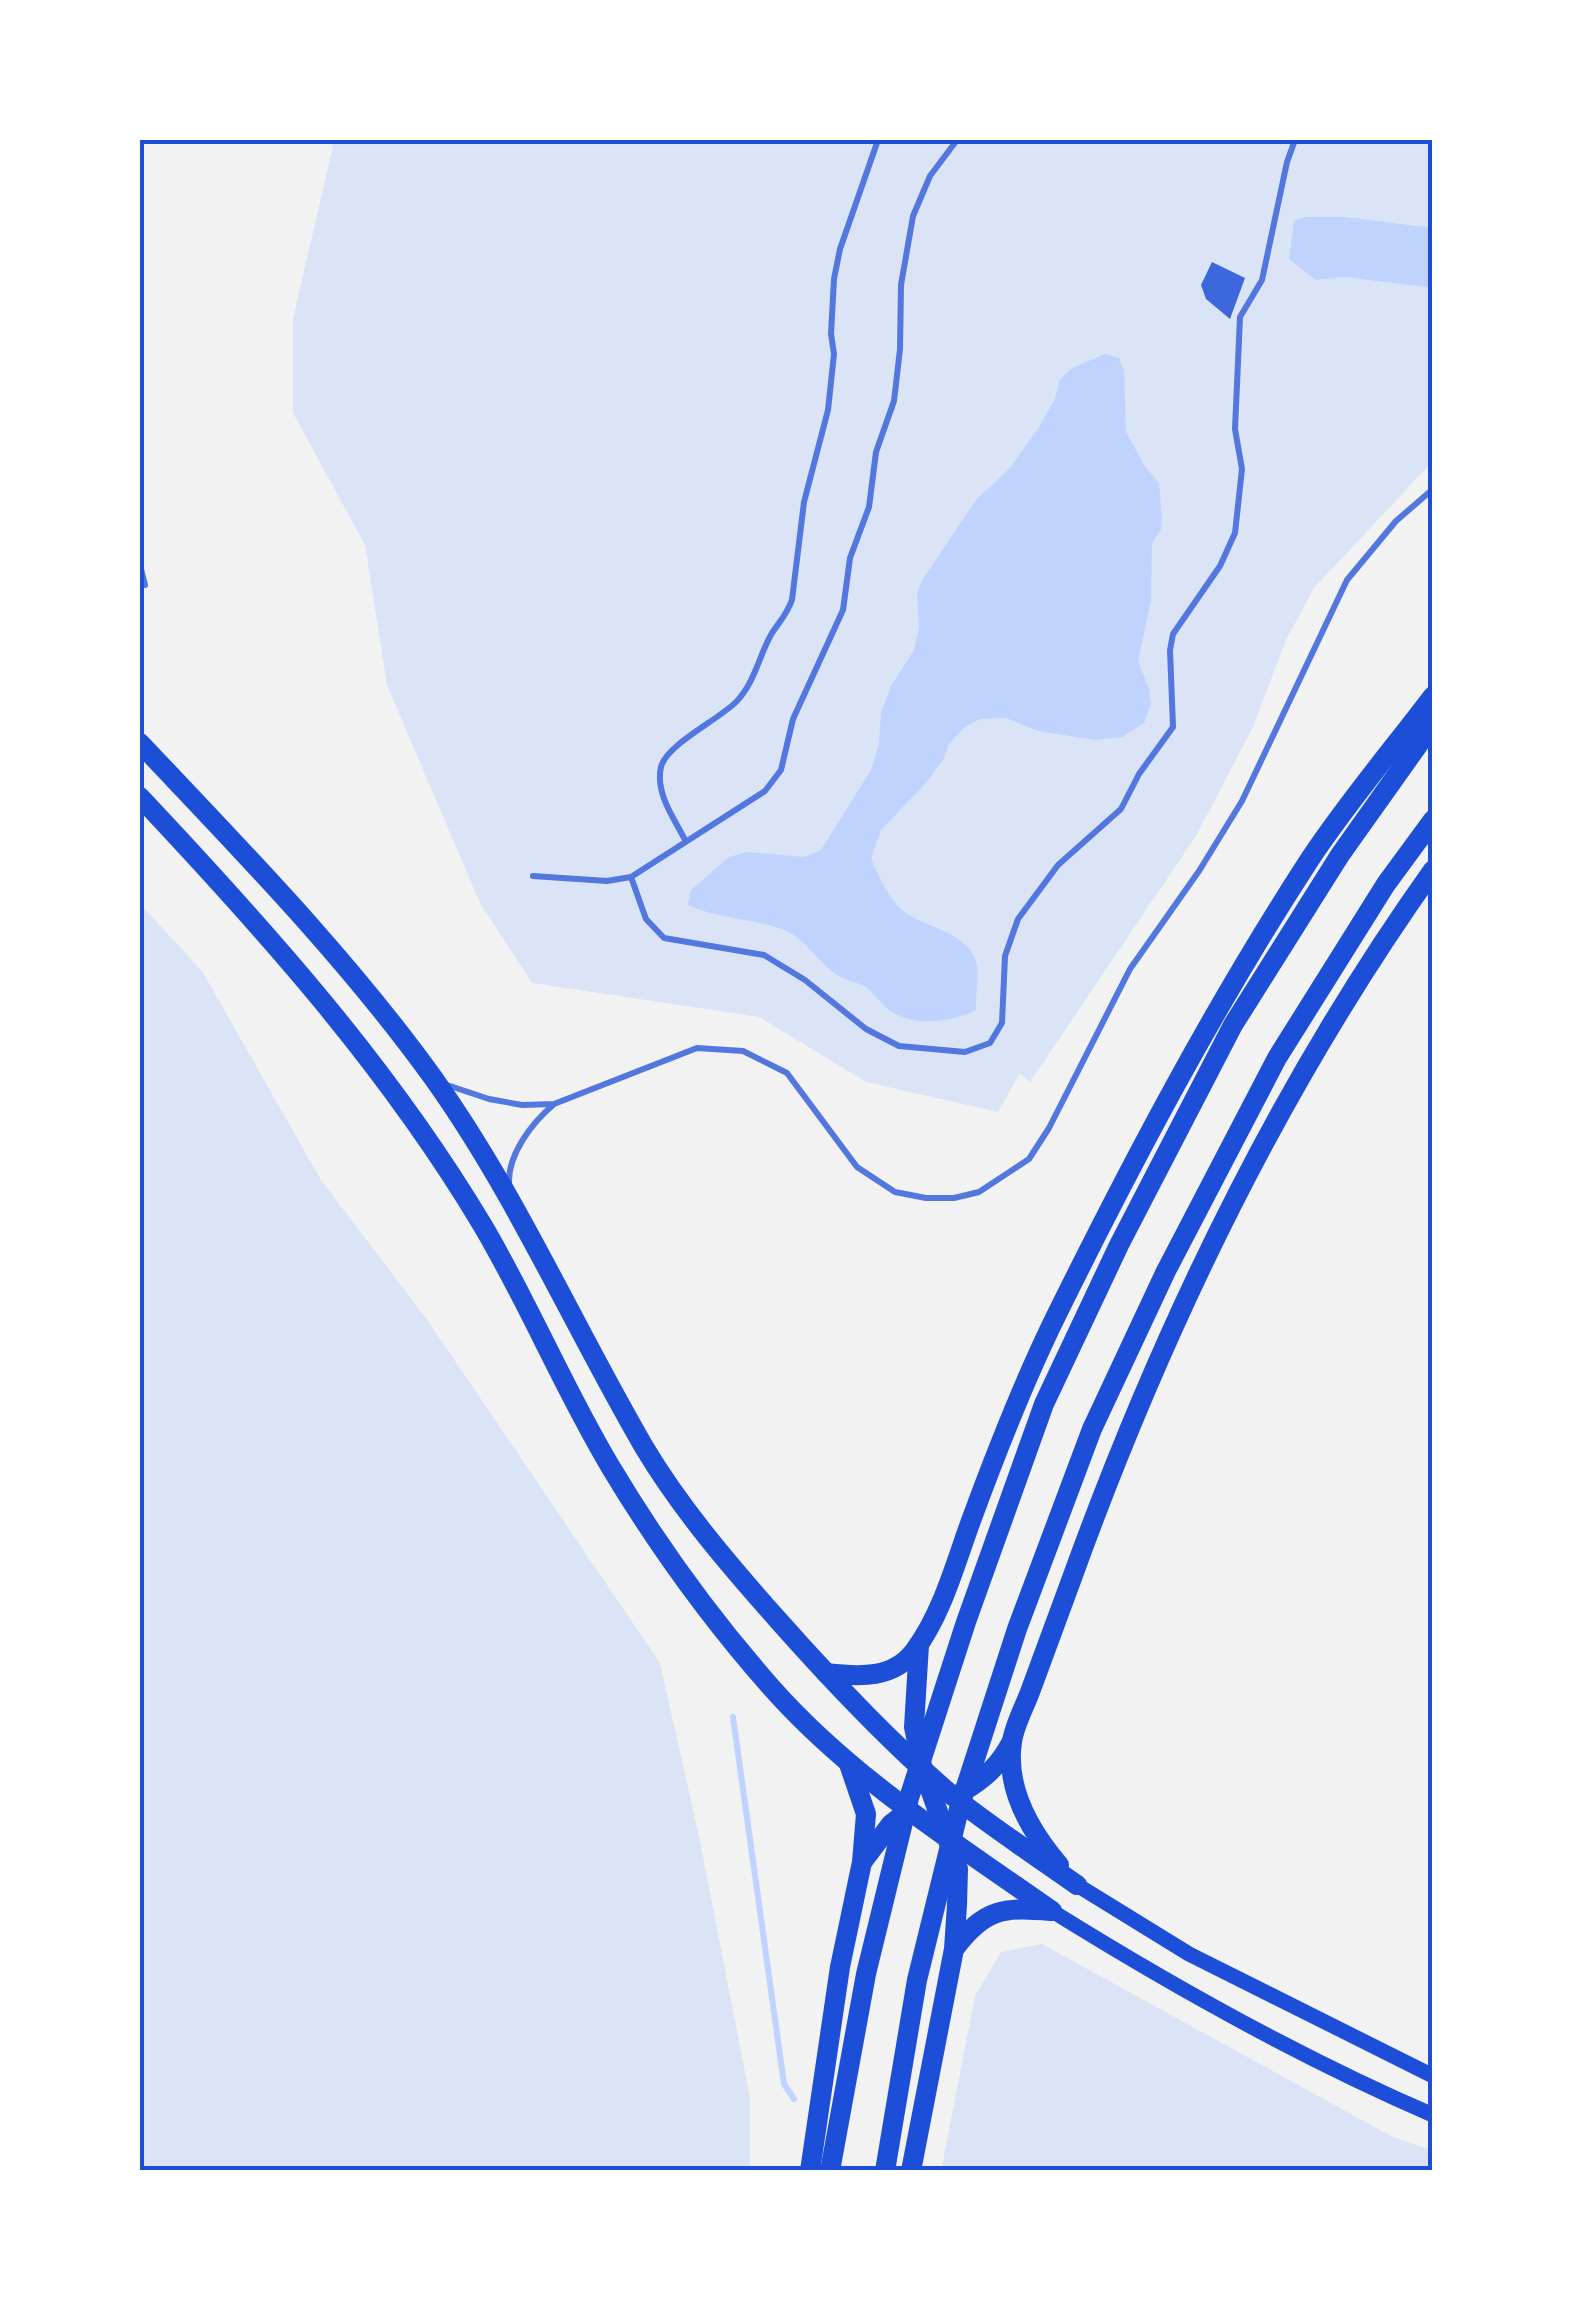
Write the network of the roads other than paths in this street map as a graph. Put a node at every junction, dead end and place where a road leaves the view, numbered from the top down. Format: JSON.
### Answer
{"nodes":[{"id":1,"x":878,"y":140,"type":"edge"},
{"id":2,"x":957,"y":140,"type":"edge"},
{"id":3,"x":1295,"y":140,"type":"edge"},
{"id":4,"x":1433,"y":489,"type":"edge"},
{"id":5,"x":140,"y":566,"type":"edge"},
{"id":6,"x":140,"y":584,"type":"edge"},
{"id":7,"x":1433,"y":696,"type":"edge"},
{"id":8,"x":1433,"y":724,"type":"edge"},
{"id":9,"x":140,"y":743,"type":"edge"},
{"id":10,"x":140,"y":798,"type":"edge"},
{"id":11,"x":1433,"y":820,"type":"edge"},
{"id":12,"x":686,"y":840,"type":"junction"},
{"id":13,"x":1433,"y":870,"type":"edge"},
{"id":14,"x":533,"y":876,"type":"dead end"},
{"id":15,"x":630,"y":876,"type":"junction"},
{"id":16,"x":434,"y":1080,"type":"junction"},
{"id":17,"x":554,"y":1104,"type":"junction"},
{"id":18,"x":510,"y":1202,"type":"junction"},
{"id":19,"x":919,"y":1644,"type":"junction"},
{"id":20,"x":826,"y":1673,"type":"junction"},
{"id":21,"x":1012,"y":1742,"type":"junction"},
{"id":22,"x":848,"y":1762,"type":"junction"},
{"id":23,"x":922,"y":1766,"type":"junction"},
{"id":24,"x":945,"y":1800,"type":"junction"},
{"id":25,"x":908,"y":1811,"type":"junction"},
{"id":26,"x":947,"y":1837,"type":"junction"},
{"id":27,"x":862,"y":1862,"type":"junction"},
{"id":28,"x":1077,"y":1885,"type":"junction"},
{"id":29,"x":1052,"y":1911,"type":"junction"},
{"id":30,"x":954,"y":1949,"type":"junction"},
{"id":31,"x":1433,"y":2076,"type":"edge"},
{"id":32,"x":1433,"y":2116,"type":"edge"},
{"id":33,"x":810,"y":2171,"type":"edge"},
{"id":34,"x":830,"y":2171,"type":"edge"},
{"id":35,"x":885,"y":2171,"type":"edge"},
{"id":36,"x":910,"y":2171,"type":"edge"}],
"edges":[{"from":1,"to":12,"type":"lane"},
{"from":2,"to":12,"type":"lane"},
{"from":3,"to":15,"type":"lane"},
{"from":4,"to":17,"type":"lane"},
{"from":5,"to":6,"type":"lane"},
{"from":7,"to":19,"type":"highway"},
{"from":8,"to":34,"type":"highway"},
{"from":9,"to":16,"type":"highway"},
{"from":10,"to":22,"type":"highway"},
{"from":11,"to":35,"type":"highway"},
{"from":12,"to":15,"type":"lane"},
{"from":13,"to":21,"type":"highway"},
{"from":14,"to":15,"type":"lane"},
{"from":16,"to":17,"type":"lane"},
{"from":16,"to":18,"type":"highway"},
{"from":17,"to":18,"type":"lane"},
{"from":18,"to":20,"type":"highway"},
{"from":19,"to":20,"type":"highway"},
{"from":19,"to":23,"type":"highway"},
{"from":20,"to":23,"type":"highway"},
{"from":21,"to":24,"type":"highway"},
{"from":21,"to":28,"type":"highway"},
{"from":22,"to":25,"type":"highway"},
{"from":22,"to":27,"type":"highway"},
{"from":23,"to":24,"type":"highway"},
{"from":24,"to":25,"type":"highway"},
{"from":24,"to":26,"type":"highway"},
{"from":24,"to":28,"type":"highway"},
{"from":25,"to":26,"type":"highway"},
{"from":25,"to":27,"type":"highway"},
{"from":26,"to":29,"type":"highway"},
{"from":26,"to":30,"type":"highway"},
{"from":27,"to":33,"type":"highway"},
{"from":28,"to":31,"type":"main road"},
{"from":29,"to":30,"type":"highway"},
{"from":29,"to":32,"type":"main road"},
{"from":30,"to":36,"type":"highway"}]}
